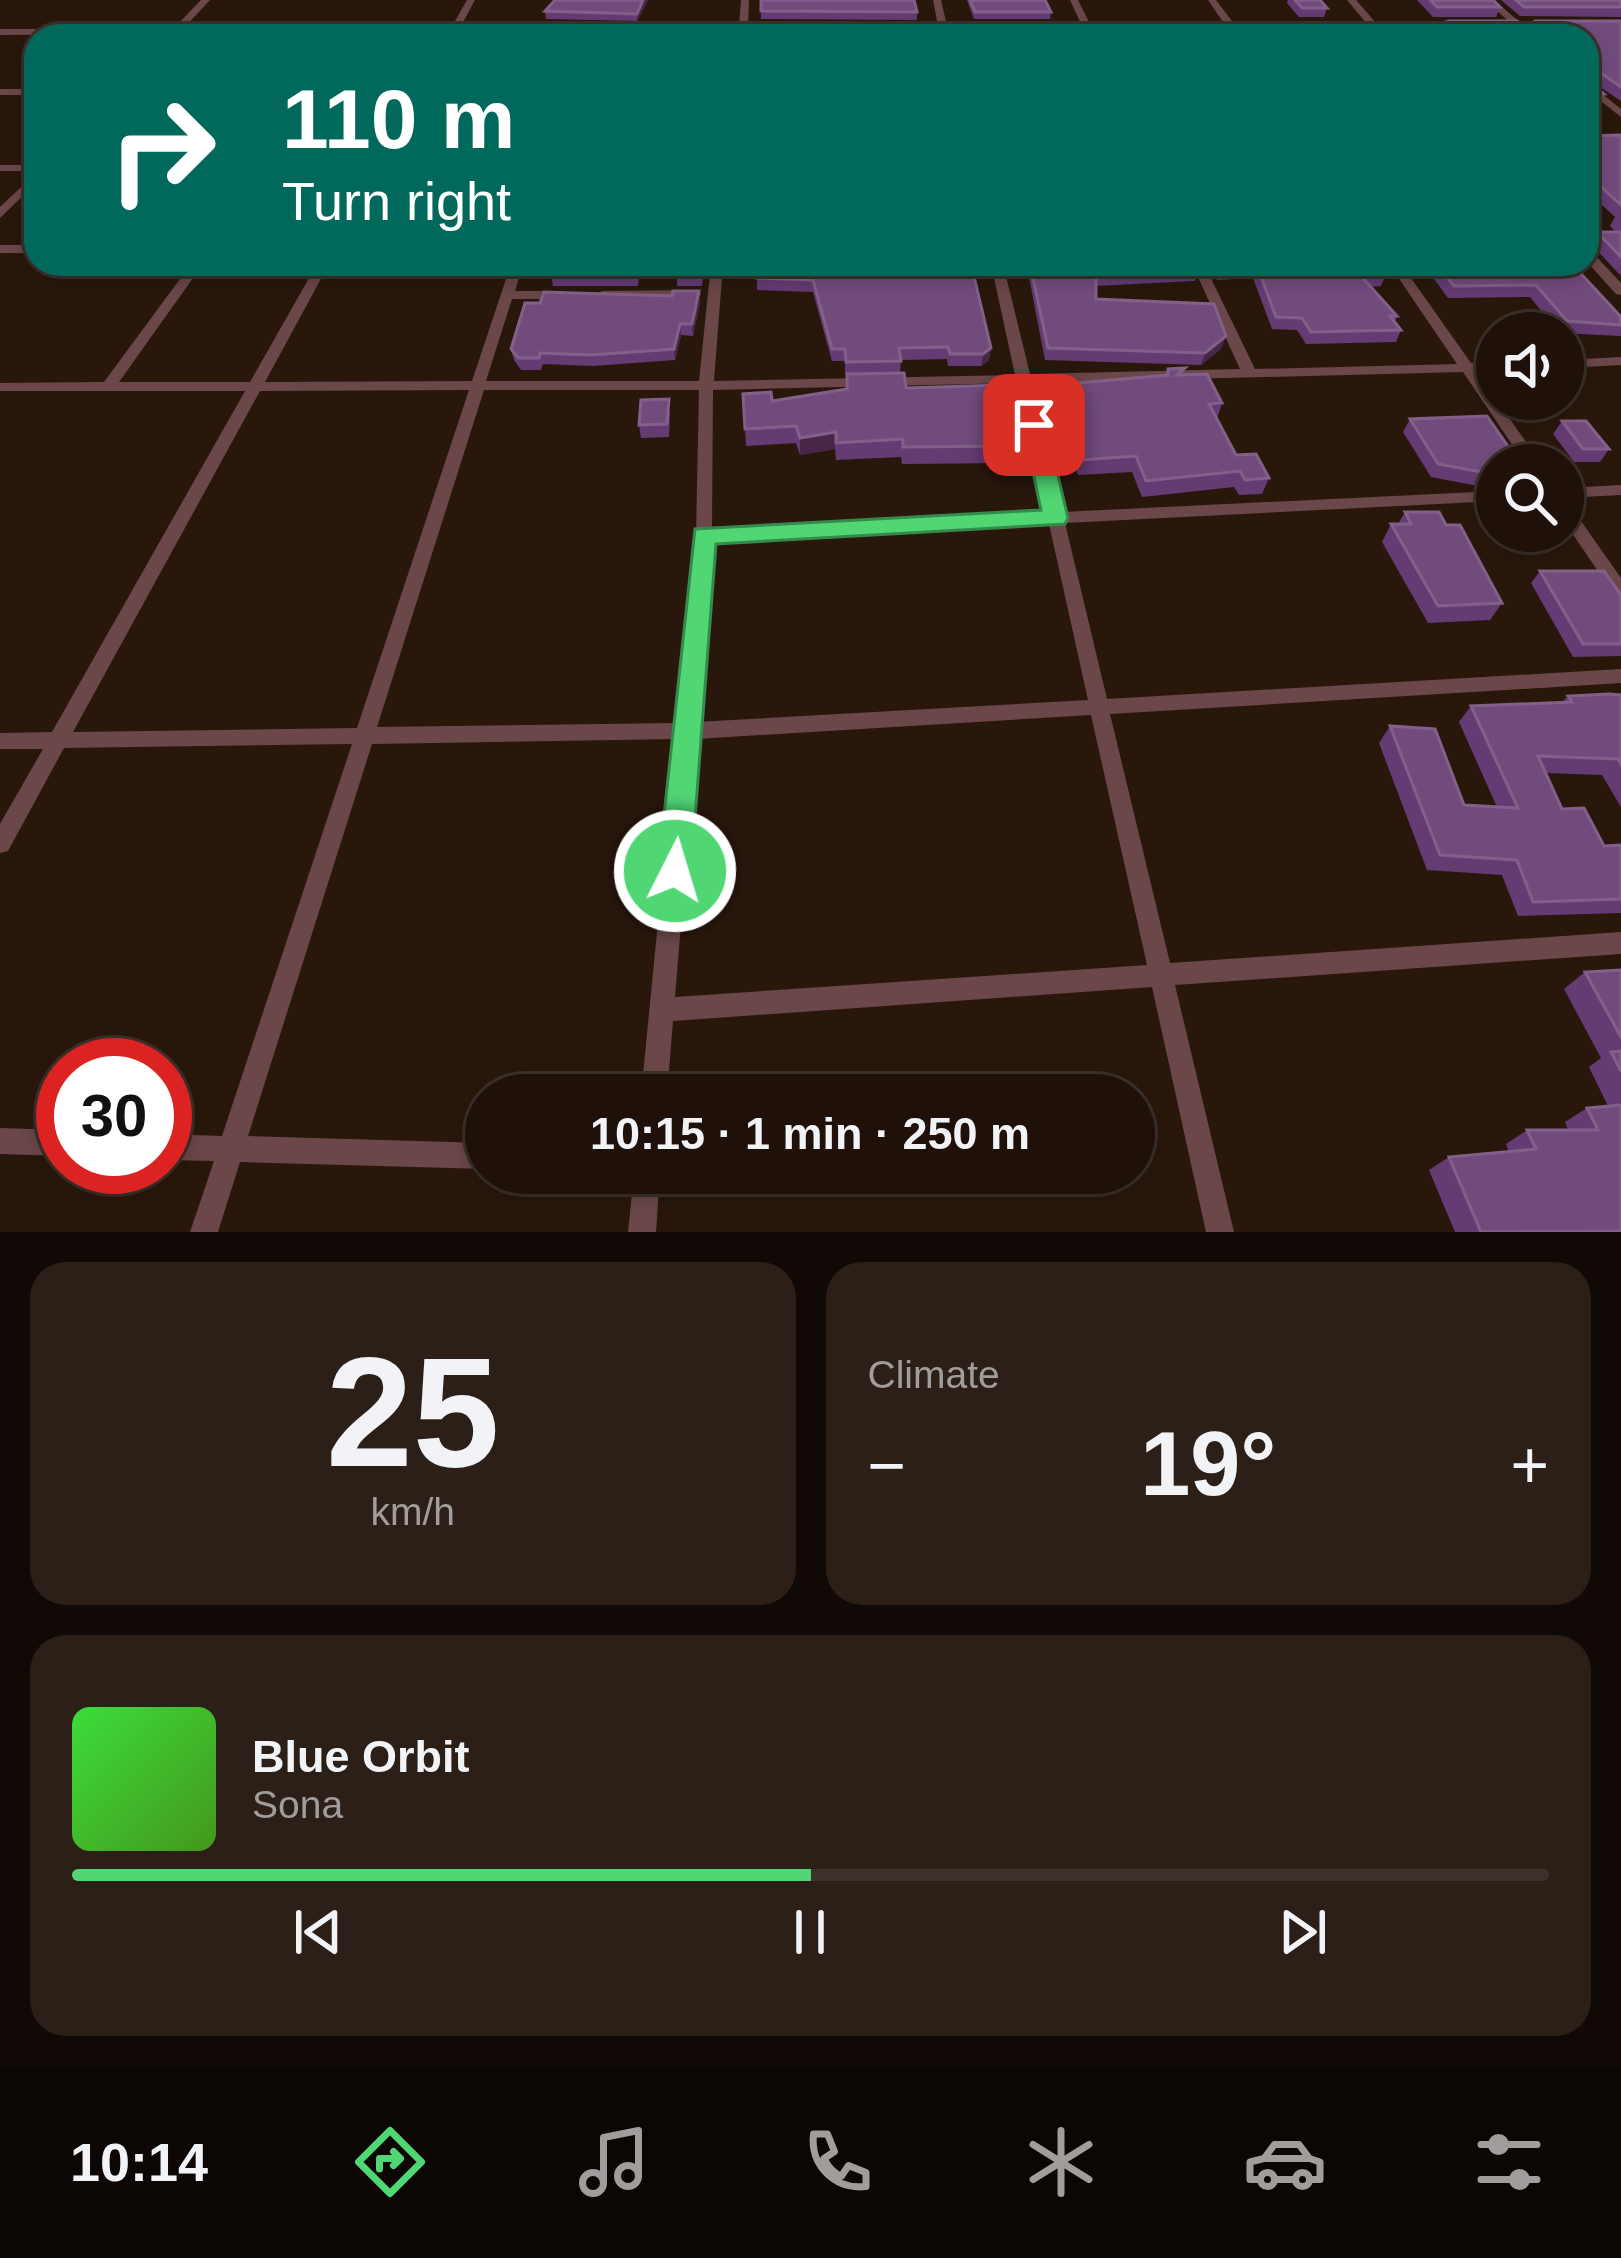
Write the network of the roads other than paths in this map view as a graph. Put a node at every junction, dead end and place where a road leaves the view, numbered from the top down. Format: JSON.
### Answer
{"nodes":[{"id":1,"x":206,"y":0,"type":"edge"},
{"id":2,"x":1351,"y":0,"type":"edge"},
{"id":3,"x":1489,"y":0,"type":"edge"},
{"id":4,"x":183,"y":24,"type":"edge"},
{"id":5,"x":1373,"y":24,"type":"edge"},
{"id":6,"x":1517,"y":24,"type":"edge"},
{"id":7,"x":24,"y":186,"type":"edge"},
{"id":8,"x":0,"y":214,"type":"edge"},
{"id":9,"x":1599,"y":267,"type":"edge"},
{"id":10,"x":188,"y":276,"type":"edge"},
{"id":11,"x":316,"y":276,"type":"edge"},
{"id":12,"x":513,"y":276,"type":"edge"},
{"id":13,"x":715,"y":276,"type":"edge"},
{"id":14,"x":1000,"y":276,"type":"edge"},
{"id":15,"x":1204,"y":276,"type":"edge"},
{"id":16,"x":1403,"y":276,"type":"edge"},
{"id":17,"x":1621,"y":291,"type":"edge"},
{"id":18,"x":712,"y":294,"type":"junction"},
{"id":19,"x":507,"y":295,"type":"junction"},
{"id":20,"x":1621,"y":361,"type":"edge"},
{"id":21,"x":1584,"y":363,"type":"edge"},
{"id":22,"x":1467,"y":368,"type":"junction"},
{"id":23,"x":1476,"y":368,"type":"edge"},
{"id":24,"x":1250,"y":372,"type":"junction"},
{"id":25,"x":1024,"y":379,"type":"junction"},
{"id":26,"x":477,"y":386,"type":"junction"},
{"id":27,"x":706,"y":386,"type":"junction"},
{"id":28,"x":0,"y":387,"type":"edge"},
{"id":29,"x":109,"y":387,"type":"junction"},
{"id":30,"x":256,"y":387,"type":"junction"},
{"id":31,"x":1519,"y":444,"type":"edge"},
{"id":32,"x":1621,"y":490,"type":"edge"},
{"id":33,"x":1584,"y":492,"type":"edge"},
{"id":34,"x":1476,"y":497,"type":"edge"},
{"id":35,"x":1056,"y":518,"type":"junction"},
{"id":36,"x":704,"y":536,"type":"junction"},
{"id":37,"x":1584,"y":538,"type":"edge"},
{"id":38,"x":1621,"y":591,"type":"edge"},
{"id":39,"x":1621,"y":676,"type":"edge"},
{"id":40,"x":1099,"y":707,"type":"junction"},
{"id":41,"x":688,"y":731,"type":"junction"},
{"id":42,"x":365,"y":736,"type":"junction"},
{"id":43,"x":58,"y":740,"type":"junction"},
{"id":44,"x":0,"y":741,"type":"edge"},
{"id":45,"x":0,"y":844,"type":"edge"},
{"id":46,"x":1621,"y":943,"type":"edge"},
{"id":47,"x":1161,"y":975,"type":"junction"},
{"id":48,"x":662,"y":1010,"type":"junction"},
{"id":49,"x":656,"y":1074,"type":"edge"},
{"id":50,"x":0,"y":1141,"type":"edge"},
{"id":51,"x":36,"y":1142,"type":"edge"},
{"id":52,"x":192,"y":1148,"type":"edge"},
{"id":53,"x":231,"y":1149,"type":"junction"},
{"id":54,"x":465,"y":1155,"type":"edge"},
{"id":55,"x":645,"y":1194,"type":"edge"},
{"id":56,"x":204,"y":1232,"type":"edge"},
{"id":57,"x":642,"y":1232,"type":"edge"},
{"id":58,"x":1220,"y":1232,"type":"edge"}],
"edges":[{"from":1,"to":4,"type":"street"},
{"from":2,"to":5,"type":"street"},
{"from":3,"to":6,"type":"street"},
{"from":7,"to":8,"type":"street"},
{"from":9,"to":17,"type":"street"},
{"from":10,"to":29,"type":"street"},
{"from":11,"to":30,"type":"street"},
{"from":12,"to":19,"type":"street"},
{"from":13,"to":18,"type":"street"},
{"from":14,"to":25,"type":"street"},
{"from":15,"to":24,"type":"street"},
{"from":16,"to":22,"type":"street"},
{"from":18,"to":19,"type":"street"},
{"from":18,"to":27,"type":"street"},
{"from":19,"to":26,"type":"street"},
{"from":20,"to":21,"type":"street"},
{"from":22,"to":23,"type":"street"},
{"from":22,"to":24,"type":"street"},
{"from":22,"to":31,"type":"street"},
{"from":24,"to":25,"type":"street"},
{"from":25,"to":27,"type":"street"},
{"from":25,"to":35,"type":"street"},
{"from":26,"to":27,"type":"street"},
{"from":26,"to":30,"type":"street"},
{"from":26,"to":42,"type":"street"},
{"from":27,"to":36,"type":"street"},
{"from":28,"to":29,"type":"street"},
{"from":29,"to":30,"type":"street"},
{"from":30,"to":43,"type":"street"},
{"from":32,"to":33,"type":"street"},
{"from":34,"to":35,"type":"street"},
{"from":35,"to":36,"type":"street"},
{"from":35,"to":40,"type":"street"},
{"from":36,"to":41,"type":"street"},
{"from":37,"to":38,"type":"street"},
{"from":39,"to":40,"type":"street"},
{"from":40,"to":41,"type":"street"},
{"from":40,"to":47,"type":"street"},
{"from":41,"to":42,"type":"street"},
{"from":41,"to":48,"type":"street"},
{"from":42,"to":43,"type":"street"},
{"from":42,"to":53,"type":"street"},
{"from":43,"to":44,"type":"street"},
{"from":43,"to":45,"type":"street"},
{"from":46,"to":47,"type":"street"},
{"from":47,"to":48,"type":"street"},
{"from":47,"to":58,"type":"street"},
{"from":48,"to":49,"type":"street"},
{"from":50,"to":51,"type":"street"},
{"from":52,"to":53,"type":"street"},
{"from":53,"to":54,"type":"street"},
{"from":53,"to":56,"type":"street"},
{"from":55,"to":57,"type":"street"}]}
